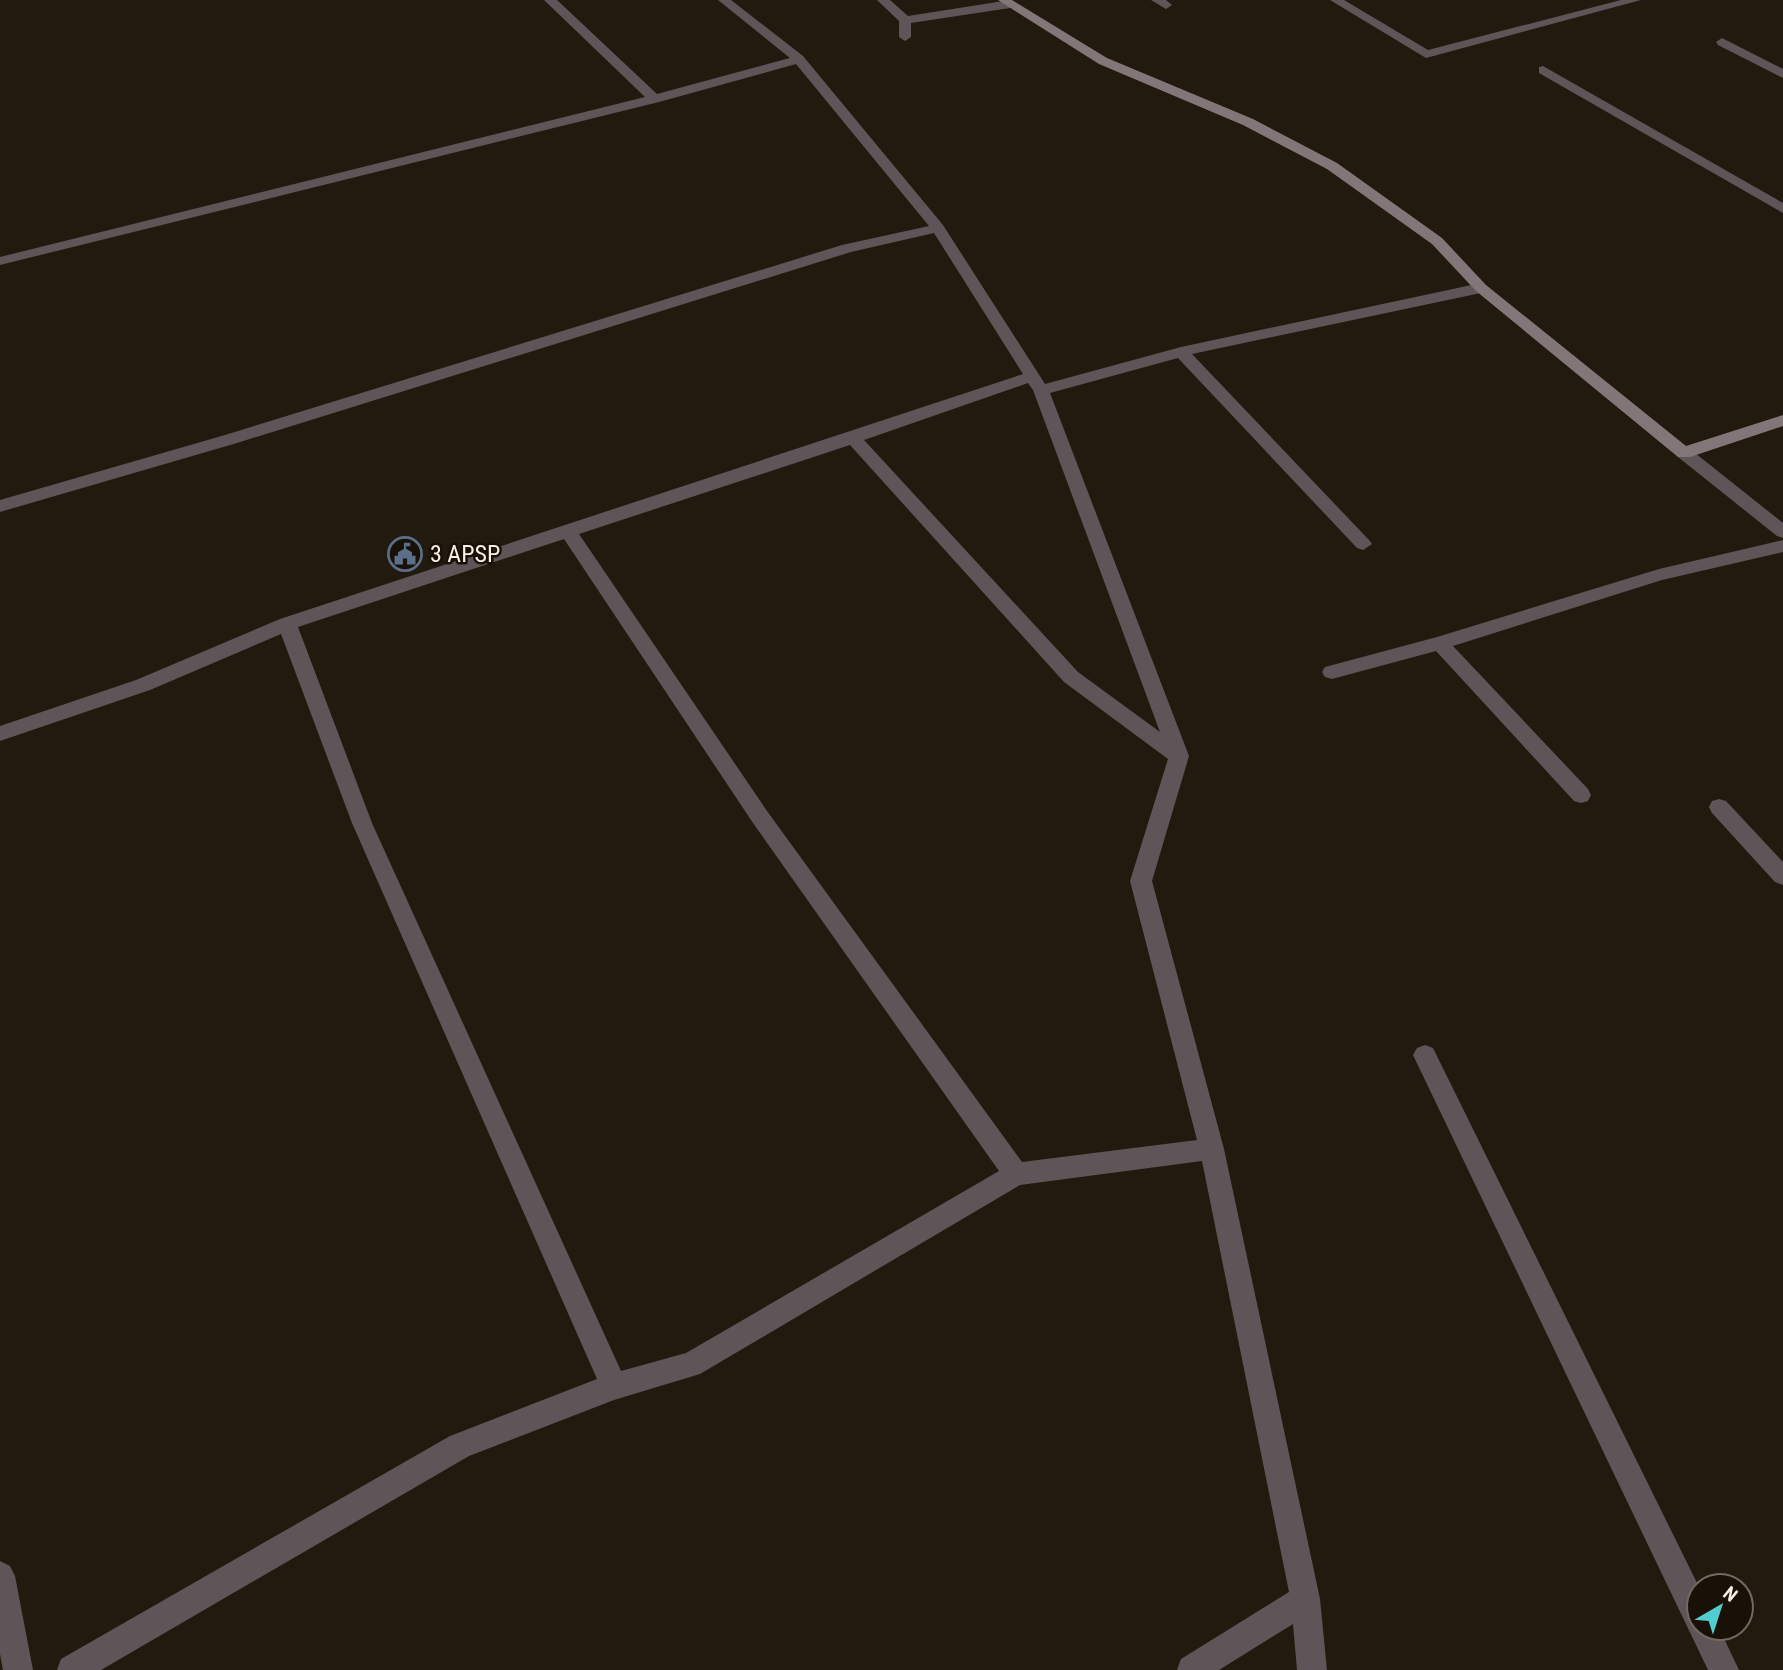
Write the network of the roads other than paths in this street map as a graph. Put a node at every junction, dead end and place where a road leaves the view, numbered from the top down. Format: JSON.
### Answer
{"nodes":[{"id":1,"x":550,"y":0,"type":"edge"},
{"id":2,"x":724,"y":0,"type":"edge"},
{"id":3,"x":883,"y":0,"type":"edge"},
{"id":4,"x":1336,"y":0,"type":"edge"},
{"id":5,"x":1635,"y":0,"type":"edge"},
{"id":6,"x":1007,"y":2,"type":"edge"},
{"id":7,"x":905,"y":20,"type":"junction"},
{"id":8,"x":905,"y":37,"type":"dead end"},
{"id":9,"x":1722,"y":42,"type":"dead end"},
{"id":10,"x":799,"y":59,"type":"junction"},
{"id":11,"x":1544,"y":70,"type":"dead end"},
{"id":12,"x":1783,"y":74,"type":"edge"},
{"id":13,"x":654,"y":99,"type":"junction"},
{"id":14,"x":1783,"y":209,"type":"edge"},
{"id":15,"x":938,"y":228,"type":"junction"},
{"id":16,"x":0,"y":261,"type":"edge"},
{"id":17,"x":1481,"y":288,"type":"junction"},
{"id":18,"x":1181,"y":352,"type":"junction"},
{"id":19,"x":1037,"y":383,"type":"junction"},
{"id":20,"x":1783,"y":420,"type":"edge"},
{"id":21,"x":853,"y":438,"type":"junction"},
{"id":22,"x":1684,"y":453,"type":"junction"},
{"id":23,"x":0,"y":506,"type":"edge"},
{"id":24,"x":568,"y":531,"type":"junction"},
{"id":25,"x":1783,"y":532,"type":"edge"},
{"id":26,"x":1363,"y":544,"type":"dead end"},
{"id":27,"x":1783,"y":546,"type":"edge"},
{"id":28,"x":287,"y":624,"type":"junction"},
{"id":29,"x":1440,"y":643,"type":"junction"},
{"id":30,"x":1332,"y":672,"type":"dead end"},
{"id":31,"x":0,"y":734,"type":"edge"},
{"id":32,"x":1179,"y":756,"type":"junction"},
{"id":33,"x":1581,"y":795,"type":"dead end"},
{"id":34,"x":1719,"y":807,"type":"dead end"},
{"id":35,"x":1783,"y":876,"type":"edge"},
{"id":36,"x":1425,"y":1055,"type":"dead end"},
{"id":37,"x":1212,"y":1149,"type":"junction"},
{"id":38,"x":1016,"y":1174,"type":"junction"},
{"id":39,"x":614,"y":1386,"type":"junction"},
{"id":40,"x":0,"y":1576,"type":"edge"},
{"id":41,"x":1685,"y":1590,"type":"edge"},
{"id":42,"x":1305,"y":1599,"type":"junction"},
{"id":43,"x":1710,"y":1642,"type":"edge"},
{"id":44,"x":18,"y":1670,"type":"edge"},
{"id":45,"x":72,"y":1670,"type":"edge"},
{"id":46,"x":1192,"y":1670,"type":"edge"},
{"id":47,"x":1312,"y":1670,"type":"edge"},
{"id":48,"x":1724,"y":1670,"type":"edge"}],
"edges":[{"from":1,"to":13,"type":"street"},
{"from":2,"to":10,"type":"street"},
{"from":3,"to":7,"type":"street"},
{"from":4,"to":5,"type":"street"},
{"from":6,"to":7,"type":"street"},
{"from":6,"to":17,"type":"main road"},
{"from":7,"to":8,"type":"street"},
{"from":9,"to":12,"type":"street"},
{"from":10,"to":13,"type":"street"},
{"from":10,"to":15,"type":"street"},
{"from":11,"to":14,"type":"street"},
{"from":13,"to":16,"type":"street"},
{"from":15,"to":19,"type":"street"},
{"from":15,"to":23,"type":"street"},
{"from":17,"to":18,"type":"street"},
{"from":17,"to":22,"type":"main road"},
{"from":18,"to":19,"type":"street"},
{"from":18,"to":26,"type":"street"},
{"from":19,"to":21,"type":"street"},
{"from":19,"to":32,"type":"street"},
{"from":20,"to":22,"type":"main road"},
{"from":21,"to":24,"type":"street"},
{"from":21,"to":32,"type":"street"},
{"from":22,"to":25,"type":"street"},
{"from":24,"to":28,"type":"street"},
{"from":24,"to":38,"type":"street"},
{"from":27,"to":29,"type":"street"},
{"from":28,"to":31,"type":"street"},
{"from":28,"to":39,"type":"street"},
{"from":29,"to":30,"type":"street"},
{"from":29,"to":33,"type":"street"},
{"from":32,"to":37,"type":"street"},
{"from":34,"to":35,"type":"street"},
{"from":36,"to":41,"type":"street"},
{"from":37,"to":38,"type":"street"},
{"from":37,"to":42,"type":"street"},
{"from":38,"to":39,"type":"street"},
{"from":39,"to":45,"type":"street"},
{"from":40,"to":44,"type":"street"},
{"from":42,"to":46,"type":"street"},
{"from":42,"to":47,"type":"street"},
{"from":43,"to":48,"type":"street"}]}
